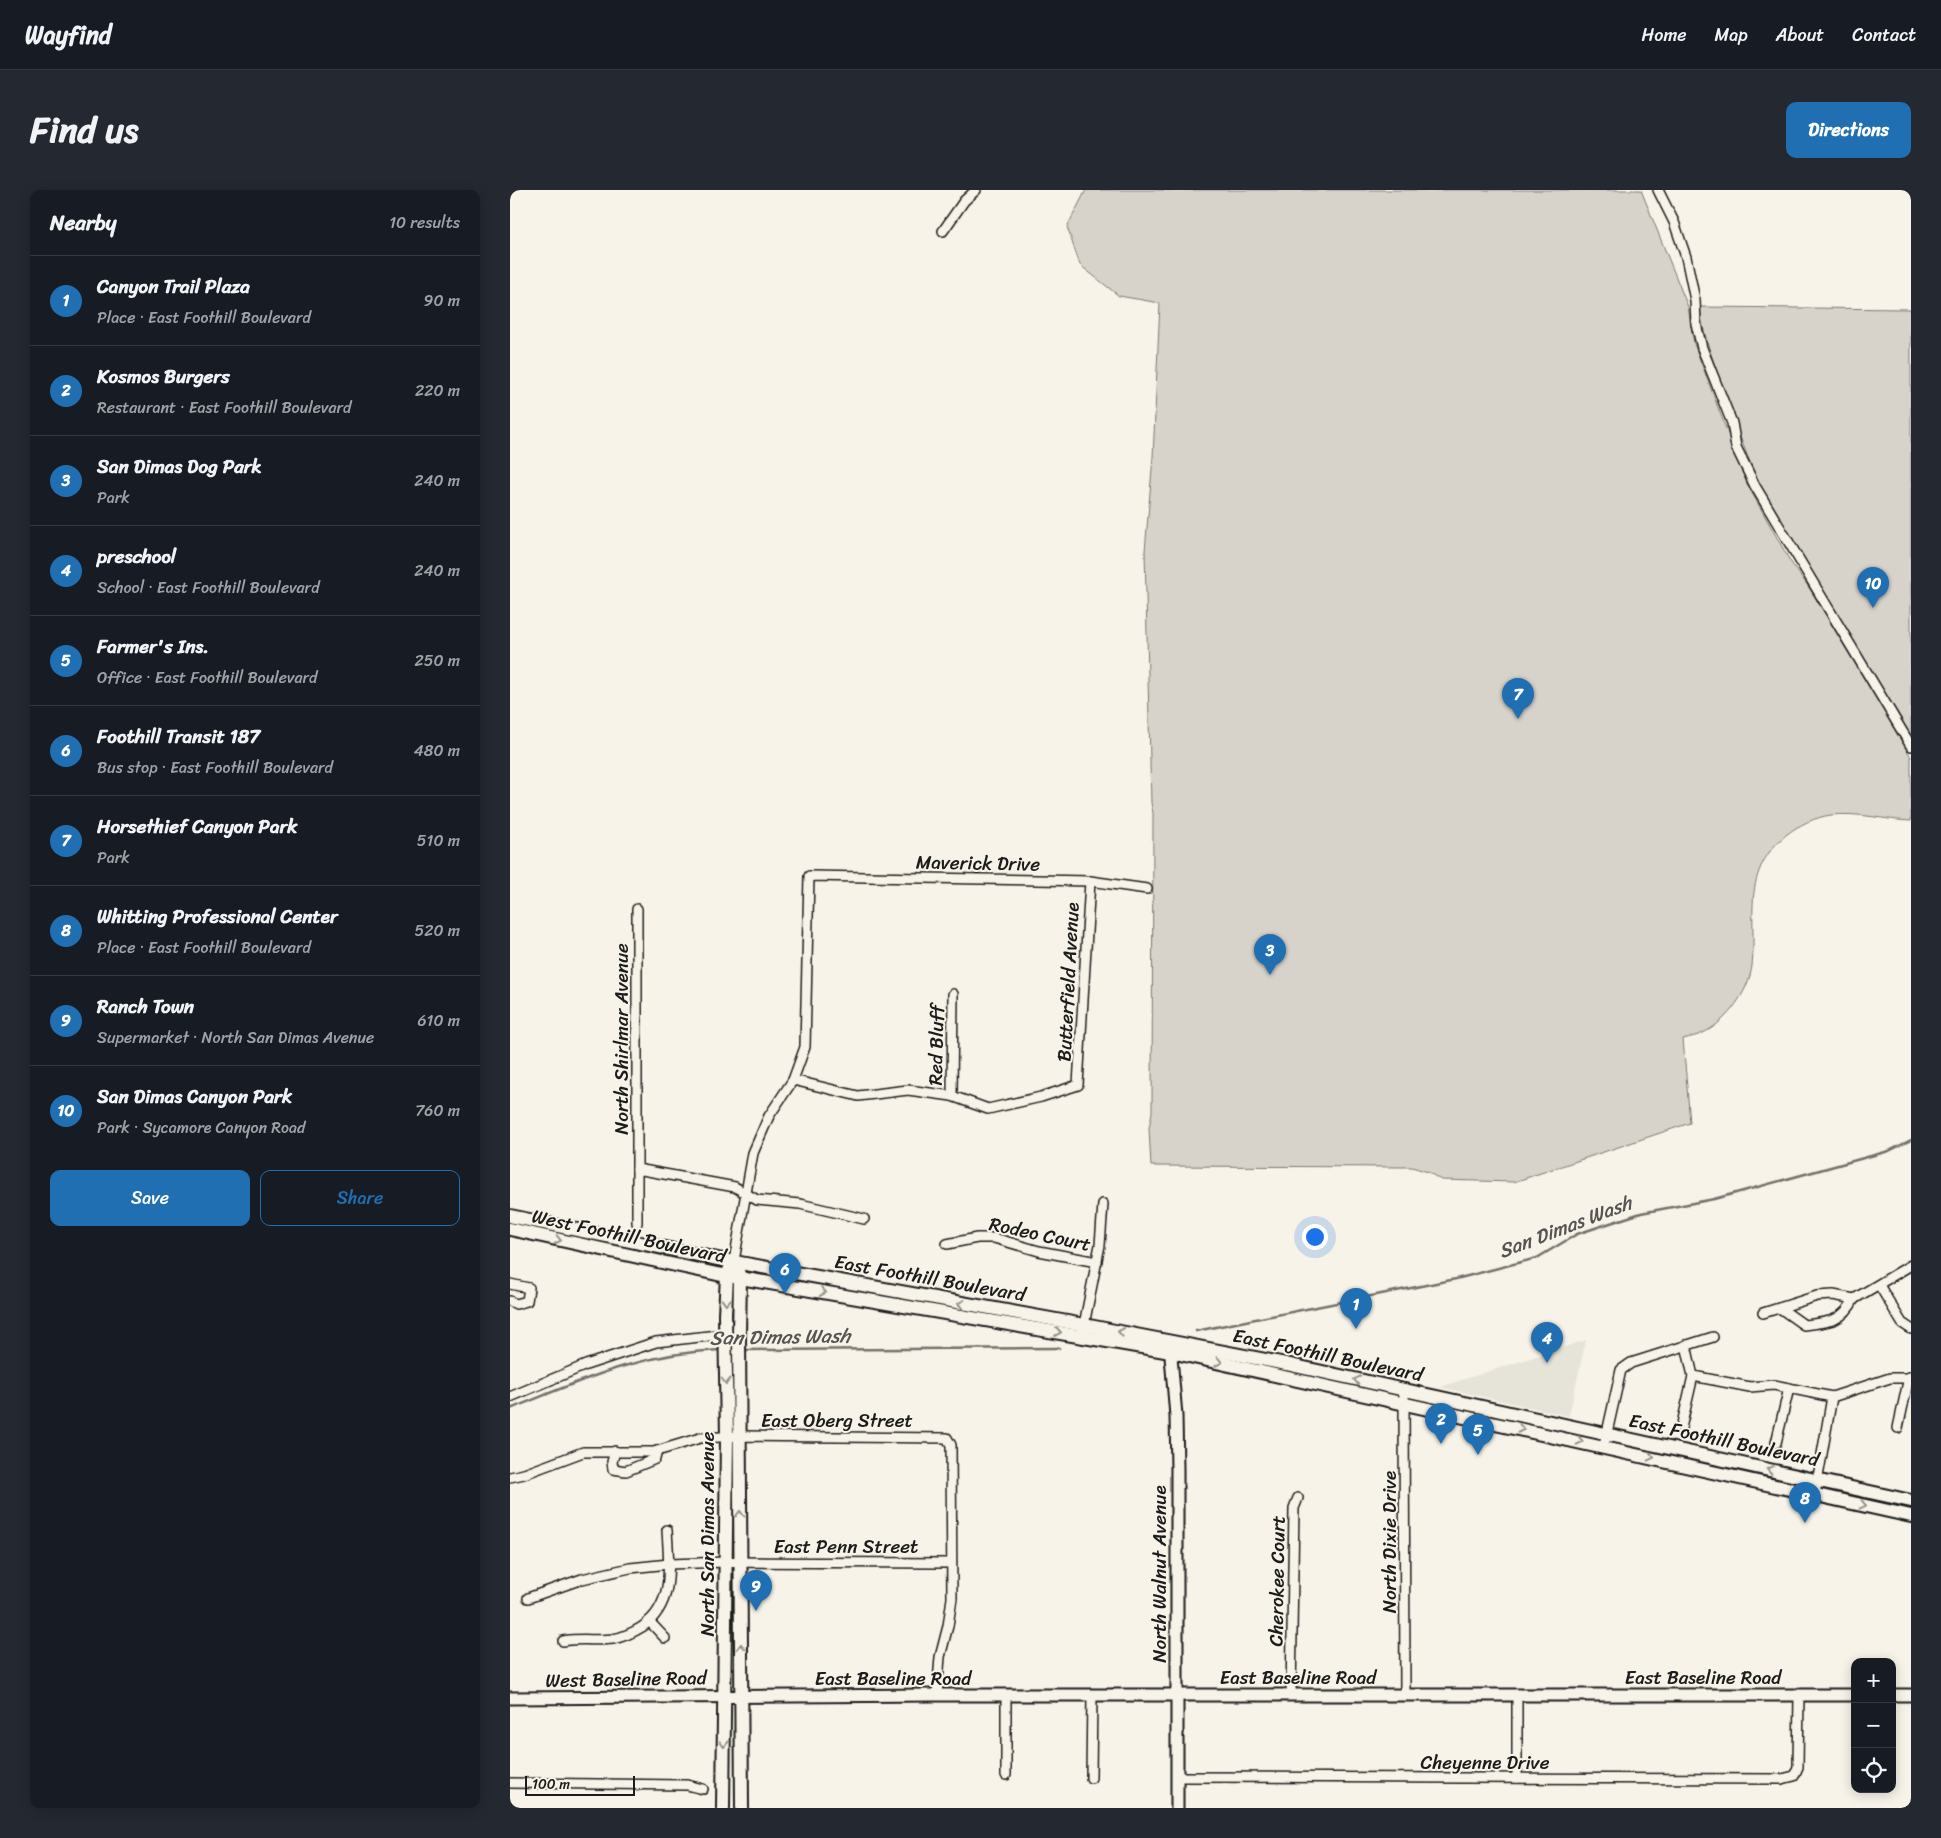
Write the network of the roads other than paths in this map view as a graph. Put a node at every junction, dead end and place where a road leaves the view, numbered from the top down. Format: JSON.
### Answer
{"nodes":[{"id":1,"x":976,"y":190,"type":"edge"},
{"id":2,"x":1658,"y":190,"type":"edge"},
{"id":3,"x":943,"y":230,"type":"dead end"},
{"id":4,"x":1911,"y":746,"type":"edge"},
{"id":5,"x":809,"y":876,"type":"joint"},
{"id":6,"x":1090,"y":881,"type":"junction"},
{"id":7,"x":1147,"y":889,"type":"dead end"},
{"id":8,"x":637,"y":909,"type":"dead end"},
{"id":9,"x":953,"y":994,"type":"dead end"},
{"id":10,"x":793,"y":1080,"type":"junction"},
{"id":11,"x":952,"y":1096,"type":"junction"},
{"id":12,"x":637,"y":1169,"type":"junction"},
{"id":13,"x":745,"y":1194,"type":"junction"},
{"id":14,"x":1103,"y":1204,"type":"dead end"},
{"id":15,"x":510,"y":1216,"type":"edge"},
{"id":16,"x":864,"y":1219,"type":"dead end"},
{"id":17,"x":637,"y":1223,"type":"dead end"},
{"id":18,"x":510,"y":1229,"type":"edge"},
{"id":19,"x":947,"y":1244,"type":"dead end"},
{"id":20,"x":734,"y":1261,"type":"junction"},
{"id":21,"x":1097,"y":1262,"type":"junction"},
{"id":22,"x":1911,"y":1266,"type":"edge"},
{"id":23,"x":727,"y":1276,"type":"junction"},
{"id":24,"x":740,"y":1278,"type":"junction"},
{"id":25,"x":510,"y":1284,"type":"edge"},
{"id":26,"x":1879,"y":1285,"type":"junction"},
{"id":27,"x":1854,"y":1299,"type":"junction"},
{"id":28,"x":510,"y":1300,"type":"edge"},
{"id":29,"x":1780,"y":1308,"type":"junction"},
{"id":30,"x":1763,"y":1313,"type":"dead end"},
{"id":31,"x":1084,"y":1330,"type":"junction"},
{"id":32,"x":1911,"y":1330,"type":"edge"},
{"id":33,"x":1713,"y":1337,"type":"dead end"},
{"id":34,"x":1686,"y":1345,"type":"junction"},
{"id":35,"x":731,"y":1346,"type":"junction"},
{"id":36,"x":1170,"y":1346,"type":"junction"},
{"id":37,"x":1693,"y":1376,"type":"junction"},
{"id":38,"x":1910,"y":1377,"type":"edge"},
{"id":39,"x":1789,"y":1388,"type":"junction"},
{"id":40,"x":510,"y":1397,"type":"edge"},
{"id":41,"x":1405,"y":1397,"type":"junction"},
{"id":42,"x":1832,"y":1397,"type":"junction"},
{"id":43,"x":1681,"y":1428,"type":"dead end"},
{"id":44,"x":1898,"y":1428,"type":"dead end"},
{"id":45,"x":740,"y":1436,"type":"junction"},
{"id":46,"x":726,"y":1437,"type":"junction"},
{"id":47,"x":1605,"y":1440,"type":"junction"},
{"id":48,"x":1776,"y":1443,"type":"dead end"},
{"id":49,"x":615,"y":1451,"type":"junction"},
{"id":50,"x":657,"y":1451,"type":"junction"},
{"id":51,"x":510,"y":1477,"type":"edge"},
{"id":52,"x":1817,"y":1480,"type":"junction"},
{"id":53,"x":1815,"y":1494,"type":"junction"},
{"id":54,"x":1298,"y":1498,"type":"dead end"},
{"id":55,"x":1911,"y":1501,"type":"edge"},
{"id":56,"x":1911,"y":1516,"type":"edge"},
{"id":57,"x":667,"y":1530,"type":"dead end"},
{"id":58,"x":726,"y":1562,"type":"junction"},
{"id":59,"x":740,"y":1562,"type":"junction"},
{"id":60,"x":952,"y":1562,"type":"junction"},
{"id":61,"x":669,"y":1564,"type":"junction"},
{"id":62,"x":528,"y":1598,"type":"dead end"},
{"id":63,"x":649,"y":1622,"type":"junction"},
{"id":64,"x":665,"y":1638,"type":"dead end"},
{"id":65,"x":563,"y":1641,"type":"dead end"},
{"id":66,"x":1405,"y":1694,"type":"junction"},
{"id":67,"x":1517,"y":1694,"type":"junction"},
{"id":68,"x":937,"y":1695,"type":"junction"},
{"id":69,"x":1006,"y":1695,"type":"junction"},
{"id":70,"x":1177,"y":1695,"type":"junction"},
{"id":71,"x":1291,"y":1695,"type":"junction"},
{"id":72,"x":1799,"y":1695,"type":"junction"},
{"id":73,"x":1851,"y":1695,"type":"edge"},
{"id":74,"x":1896,"y":1695,"type":"edge"},
{"id":75,"x":1911,"y":1695,"type":"edge"},
{"id":76,"x":725,"y":1696,"type":"junction"},
{"id":77,"x":742,"y":1696,"type":"junction"},
{"id":78,"x":1092,"y":1696,"type":"junction"},
{"id":79,"x":510,"y":1698,"type":"edge"},
{"id":80,"x":1006,"y":1775,"type":"dead end"},
{"id":81,"x":1091,"y":1778,"type":"dead end"},
{"id":82,"x":1176,"y":1778,"type":"junction"},
{"id":83,"x":1517,"y":1778,"type":"junction"},
{"id":84,"x":510,"y":1783,"type":"edge"},
{"id":85,"x":703,"y":1789,"type":"dead end"},
{"id":86,"x":723,"y":1808,"type":"edge"},
{"id":87,"x":742,"y":1808,"type":"edge"},
{"id":88,"x":1177,"y":1808,"type":"edge"}],
"edges":[{"from":1,"to":3,"type":"street"},
{"from":2,"to":4,"type":"street"},
{"from":5,"to":6,"type":"street","name":"Maverick Drive"},
{"from":5,"to":10,"type":"street","name":"North San Dimas Avenue"},
{"from":6,"to":7,"type":"street","name":"Maverick Drive"},
{"from":6,"to":11,"type":"street","name":"Butterfield Avenue"},
{"from":8,"to":12,"type":"street","name":"North Shirlmar Avenue"},
{"from":9,"to":11,"type":"street","name":"Red Bluff"},
{"from":10,"to":11,"type":"street"},
{"from":10,"to":13,"type":"street","name":"North San Dimas Avenue"},
{"from":12,"to":13,"type":"street"},
{"from":12,"to":17,"type":"street","name":"North Shirlmar Avenue"},
{"from":13,"to":16,"type":"street"},
{"from":13,"to":20,"type":"street","name":"North San Dimas Avenue"},
{"from":14,"to":21,"type":"street"},
{"from":15,"to":20,"type":"main road","name":"West Foothill Boulevard"},
{"from":18,"to":23,"type":"main road","name":"West Foothill Boulevard","one_way":true},
{"from":19,"to":21,"type":"street","name":"Rodeo Court"},
{"from":20,"to":23,"type":"main road","name":"North San Dimas Avenue"},
{"from":20,"to":24,"type":"main road","name":"North San Dimas Avenue"},
{"from":31,"to":20,"type":"main road","name":"East Foothill Boulevard","one_way":true},
{"from":21,"to":31,"type":"street"},
{"from":22,"to":26,"type":"street"},
{"from":23,"to":24,"type":"main road","name":"West Foothill Boulevard"},
{"from":23,"to":35,"type":"main road","name":"North San Dimas Avenue","one_way":true},
{"from":24,"to":31,"type":"main road","name":"East Foothill Boulevard","one_way":true},
{"from":24,"to":35,"type":"main road","name":"North San Dimas Avenue"},
{"from":25,"to":28,"type":"street"},
{"from":26,"to":27,"type":"street"},
{"from":26,"to":32,"type":"street"},
{"from":27,"to":29,"type":"street"},
{"from":27,"to":29,"type":"street"},
{"from":29,"to":30,"type":"street"},
{"from":31,"to":36,"type":"main road","name":"East Foothill Boulevard"},
{"from":33,"to":34,"type":"street"},
{"from":34,"to":37,"type":"street"},
{"from":34,"to":47,"type":"street"},
{"from":35,"to":40,"type":"street"},
{"from":35,"to":45,"type":"main road","name":"North San Dimas Avenue"},
{"from":35,"to":46,"type":"main road","name":"North San Dimas Avenue","one_way":true},
{"from":36,"to":41,"type":"main road","name":"East Foothill Boulevard"},
{"from":36,"to":70,"type":"main road","name":"North Walnut Avenue"},
{"from":37,"to":39,"type":"street"},
{"from":37,"to":43,"type":"street"},
{"from":38,"to":42,"type":"street"},
{"from":38,"to":44,"type":"street"},
{"from":39,"to":42,"type":"street"},
{"from":39,"to":48,"type":"street"},
{"from":41,"to":47,"type":"main road","name":"East Foothill Boulevard"},
{"from":41,"to":66,"type":"street","name":"North Dixie Drive"},
{"from":42,"to":52,"type":"street"},
{"from":45,"to":46,"type":"street","name":"East Oberg Street"},
{"from":59,"to":45,"type":"main road","name":"North San Dimas Avenue","one_way":true},
{"from":45,"to":60,"type":"street","name":"East Oberg Street"},
{"from":46,"to":50,"type":"street","name":"East Oberg Street"},
{"from":46,"to":58,"type":"main road","name":"North San Dimas Avenue"},
{"from":52,"to":47,"type":"main road","name":"East Foothill Boulevard","one_way":true},
{"from":47,"to":53,"type":"main road","name":"East Foothill Boulevard","one_way":true},
{"from":49,"to":50,"type":"street"},
{"from":49,"to":50,"type":"street"},
{"from":49,"to":51,"type":"street"},
{"from":52,"to":53,"type":"street"},
{"from":52,"to":55,"type":"main road","name":"East Foothill Boulevard"},
{"from":53,"to":56,"type":"main road","name":"East Foothill Boulevard","one_way":true},
{"from":54,"to":71,"type":"street","name":"Cherokee Court"},
{"from":57,"to":61,"type":"street"},
{"from":58,"to":59,"type":"street","name":"East Penn Street"},
{"from":58,"to":61,"type":"street","name":"East Penn Street"},
{"from":58,"to":76,"type":"main road","name":"North San Dimas Avenue"},
{"from":59,"to":60,"type":"street","name":"East Penn Street"},
{"from":77,"to":59,"type":"main road","name":"North San Dimas Avenue","one_way":true},
{"from":60,"to":68,"type":"street"},
{"from":61,"to":62,"type":"street","name":"East Penn Street"},
{"from":61,"to":63,"type":"street"},
{"from":63,"to":64,"type":"street"},
{"from":63,"to":65,"type":"street"},
{"from":66,"to":67,"type":"main road","name":"East Baseline Road"},
{"from":66,"to":71,"type":"main road","name":"East Baseline Road"},
{"from":67,"to":72,"type":"main road","name":"East Baseline Road"},
{"from":67,"to":83,"type":"street"},
{"from":68,"to":69,"type":"main road","name":"East Baseline Road"},
{"from":68,"to":77,"type":"main road","name":"East Baseline Road"},
{"from":69,"to":78,"type":"main road","name":"East Baseline Road"},
{"from":69,"to":80,"type":"street"},
{"from":70,"to":71,"type":"main road","name":"East Baseline Road"},
{"from":70,"to":78,"type":"main road","name":"East Baseline Road"},
{"from":70,"to":82,"type":"main road","name":"North Walnut Avenue"},
{"from":72,"to":73,"type":"main road","name":"East Baseline Road"},
{"from":72,"to":83,"type":"street","name":"Cheyenne Drive"},
{"from":74,"to":75,"type":"main road"},
{"from":76,"to":77,"type":"main road","name":"West Baseline Road"},
{"from":76,"to":79,"type":"main road","name":"West Baseline Road"},
{"from":76,"to":86,"type":"main road","name":"North San Dimas Avenue","one_way":true},
{"from":77,"to":87,"type":"main road","name":"North San Dimas Avenue"},
{"from":78,"to":81,"type":"street"},
{"from":82,"to":83,"type":"street","name":"Cheyenne Drive"},
{"from":82,"to":88,"type":"main road","name":"North Walnut Avenue"},
{"from":84,"to":85,"type":"street"}]}
